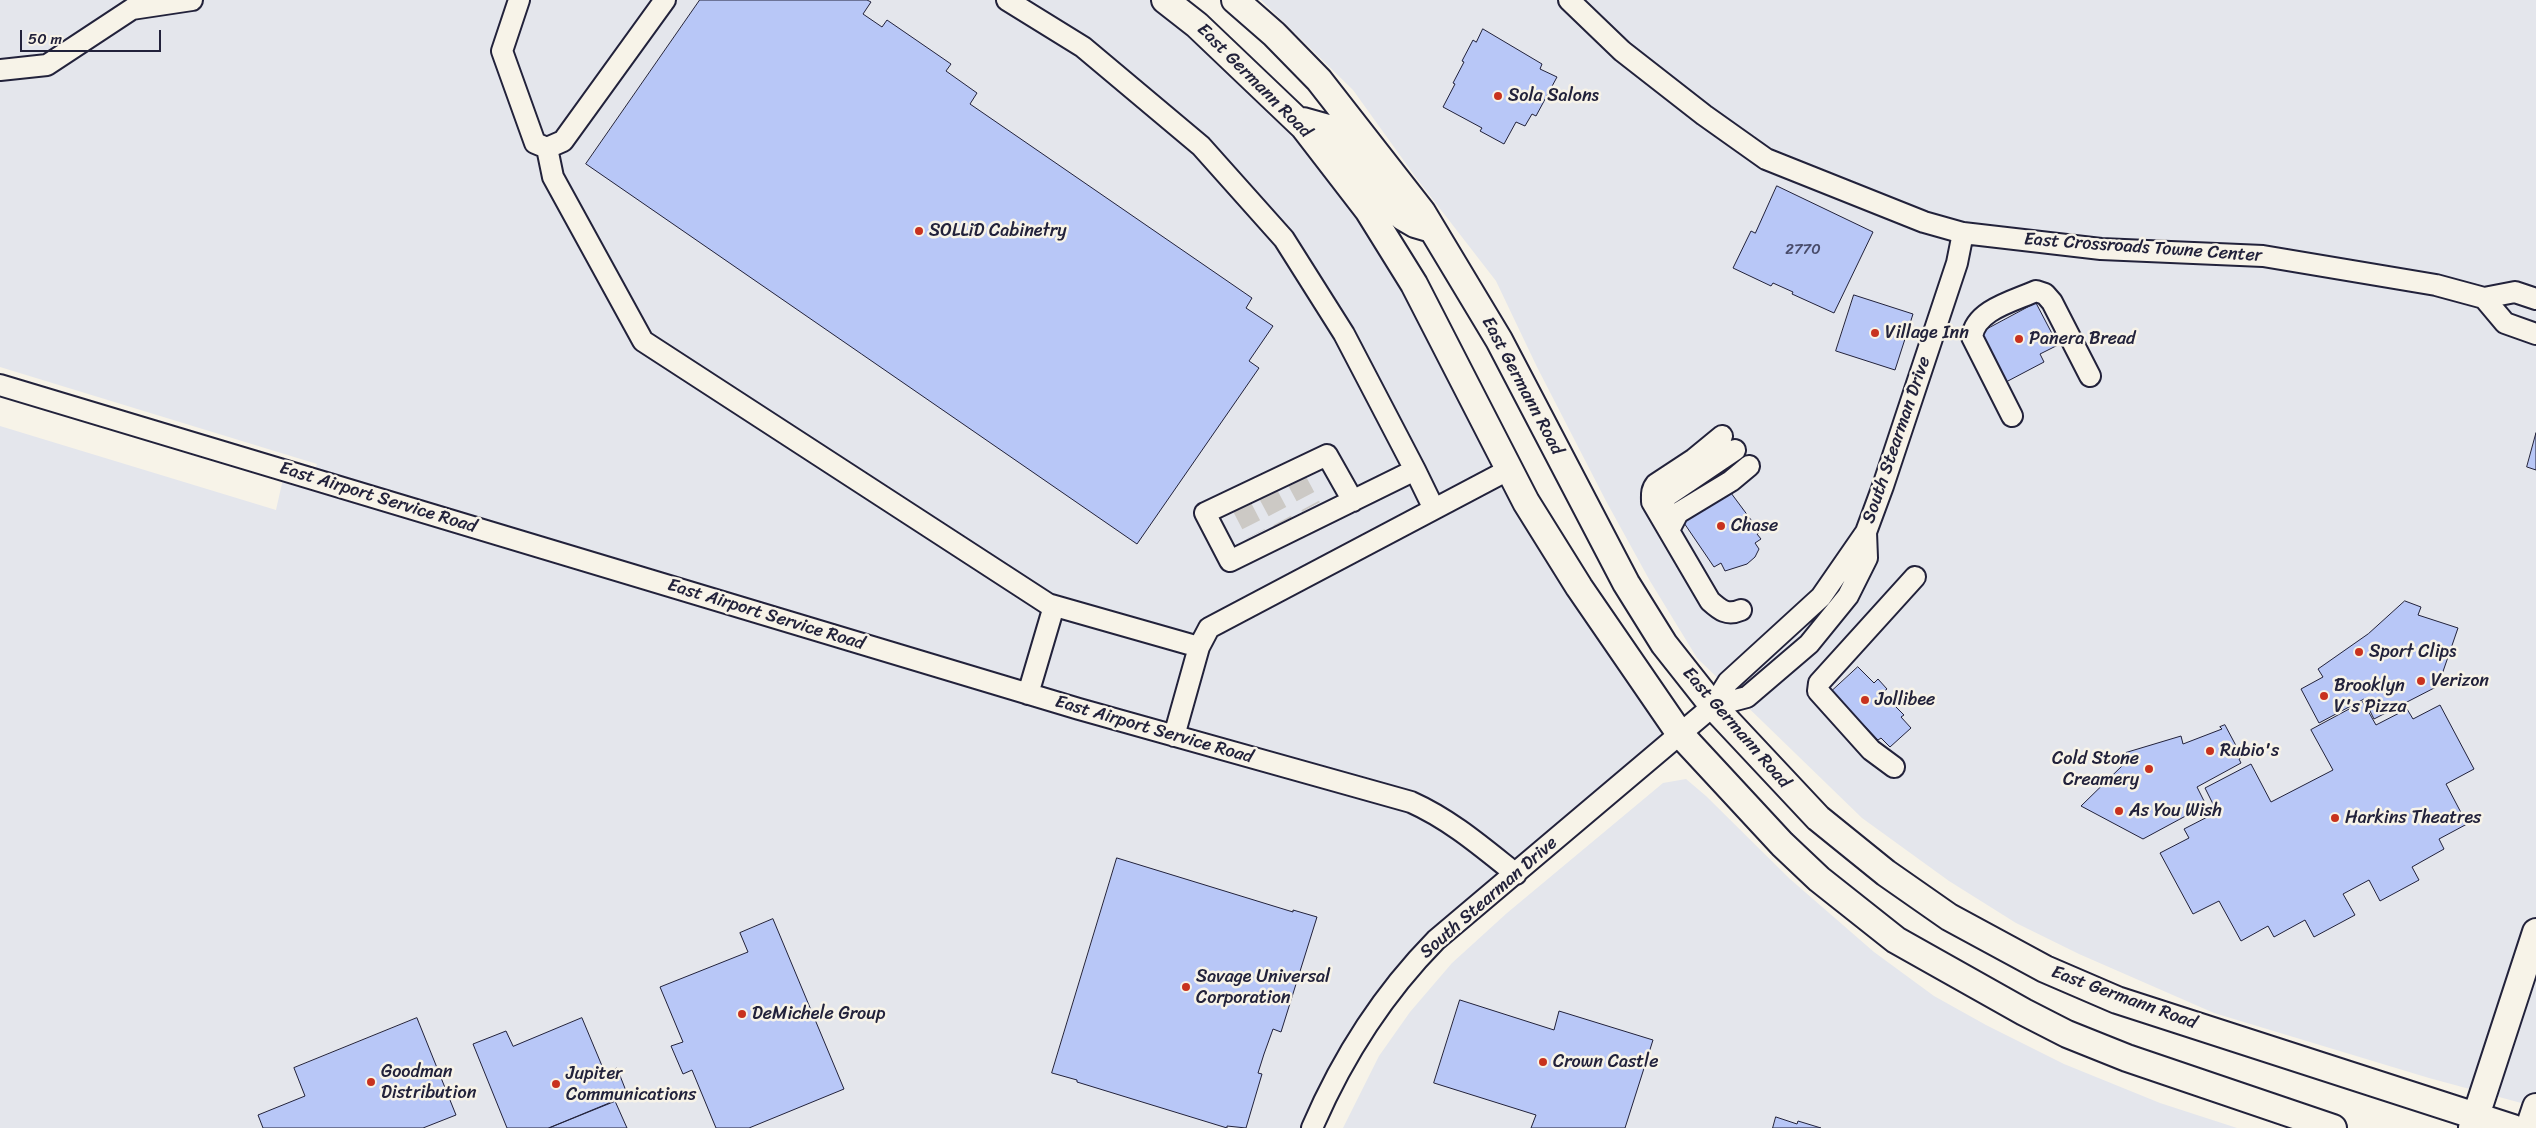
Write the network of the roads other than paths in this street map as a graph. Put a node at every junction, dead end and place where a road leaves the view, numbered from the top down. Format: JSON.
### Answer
{"nodes":[{"id":1,"x":192,"y":0,"type":"edge"},
{"id":2,"x":519,"y":0,"type":"edge"},
{"id":3,"x":665,"y":0,"type":"edge"},
{"id":4,"x":1007,"y":0,"type":"edge"},
{"id":5,"x":1165,"y":0,"type":"edge"},
{"id":6,"x":1235,"y":0,"type":"edge"},
{"id":7,"x":1570,"y":0,"type":"edge"},
{"id":8,"x":0,"y":70,"type":"edge"},
{"id":9,"x":1295,"y":118,"type":"junction"},
{"id":10,"x":547,"y":148,"type":"junction"},
{"id":11,"x":1433,"y":229,"type":"junction"},
{"id":12,"x":1963,"y":232,"type":"junction"},
{"id":13,"x":2484,"y":298,"type":"junction"},
{"id":14,"x":2536,"y":299,"type":"edge"},
{"id":15,"x":2536,"y":334,"type":"edge"},
{"id":16,"x":2090,"y":376,"type":"dead end"},
{"id":17,"x":0,"y":385,"type":"edge"},
{"id":18,"x":2012,"y":416,"type":"dead end"},
{"id":19,"x":1510,"y":469,"type":"junction"},
{"id":20,"x":1415,"y":470,"type":"junction"},
{"id":21,"x":1352,"y":501,"type":"junction"},
{"id":22,"x":1434,"y":509,"type":"junction"},
{"id":23,"x":1661,"y":516,"type":"junction"},
{"id":24,"x":1915,"y":577,"type":"dead end"},
{"id":25,"x":1054,"y":606,"type":"junction"},
{"id":26,"x":1741,"y":610,"type":"dead end"},
{"id":27,"x":1199,"y":647,"type":"junction"},
{"id":28,"x":1028,"y":694,"type":"junction"},
{"id":29,"x":1713,"y":706,"type":"junction"},
{"id":30,"x":1680,"y":734,"type":"junction"},
{"id":31,"x":1174,"y":736,"type":"junction"},
{"id":32,"x":1894,"y":767,"type":"dead end"},
{"id":33,"x":1516,"y":874,"type":"junction"},
{"id":34,"x":2536,"y":932,"type":"edge"},
{"id":35,"x":2536,"y":1107,"type":"edge"},
{"id":36,"x":2474,"y":1122,"type":"edge"},
{"id":37,"x":1312,"y":1128,"type":"edge"},
{"id":38,"x":2333,"y":1128,"type":"edge"},
{"id":39,"x":2513,"y":1128,"type":"edge"},
{"id":40,"x":2529,"y":1128,"type":"edge"}],
"edges":[{"from":1,"to":8,"type":"street"},
{"from":2,"to":10,"type":"street"},
{"from":3,"to":10,"type":"street"},
{"from":4,"to":20,"type":"street"},
{"from":5,"to":9,"type":"main road","name":"East Germann Road"},
{"from":6,"to":11,"type":"main road","name":"East Germann Road"},
{"from":7,"to":12,"type":"street","name":"East Crossroads Towne Center"},
{"from":9,"to":11,"type":"main road"},
{"from":9,"to":19,"type":"main road","name":"East Germann Road"},
{"from":10,"to":25,"type":"street"},
{"from":11,"to":29,"type":"main road","name":"East Germann Road"},
{"from":12,"to":13,"type":"street","name":"East Crossroads Towne Center"},
{"from":12,"to":29,"type":"street","name":"South Stearman Drive"},
{"from":13,"to":14,"type":"street","name":"East Crossroads Towne Center"},
{"from":13,"to":15,"type":"street"},
{"from":16,"to":18,"type":"street"},
{"from":17,"to":28,"type":"street","name":"East Airport Service Road"},
{"from":19,"to":22,"type":"street"},
{"from":19,"to":30,"type":"main road","name":"East Germann Road"},
{"from":20,"to":21,"type":"street"},
{"from":20,"to":22,"type":"street"},
{"from":21,"to":21,"type":"street"},
{"from":22,"to":27,"type":"street"},
{"from":23,"to":23,"type":"street"},
{"from":23,"to":26,"type":"street"},
{"from":24,"to":32,"type":"street"},
{"from":25,"to":27,"type":"street"},
{"from":25,"to":28,"type":"street"},
{"from":27,"to":31,"type":"street"},
{"from":28,"to":31,"type":"street","name":"East Airport Service Road"},
{"from":29,"to":30,"type":"street","name":"South Stearman Drive"},
{"from":29,"to":36,"type":"main road","name":"East Germann Road"},
{"from":30,"to":33,"type":"street","name":"South Stearman Drive"},
{"from":30,"to":38,"type":"main road","name":"East Germann Road"},
{"from":31,"to":33,"type":"street","name":"East Airport Service Road"},
{"from":33,"to":37,"type":"street","name":"South Stearman Drive"},
{"from":34,"to":36,"type":"main road"},
{"from":35,"to":40,"type":"main road"},
{"from":36,"to":39,"type":"main road","name":"East Germann Road"}]}
